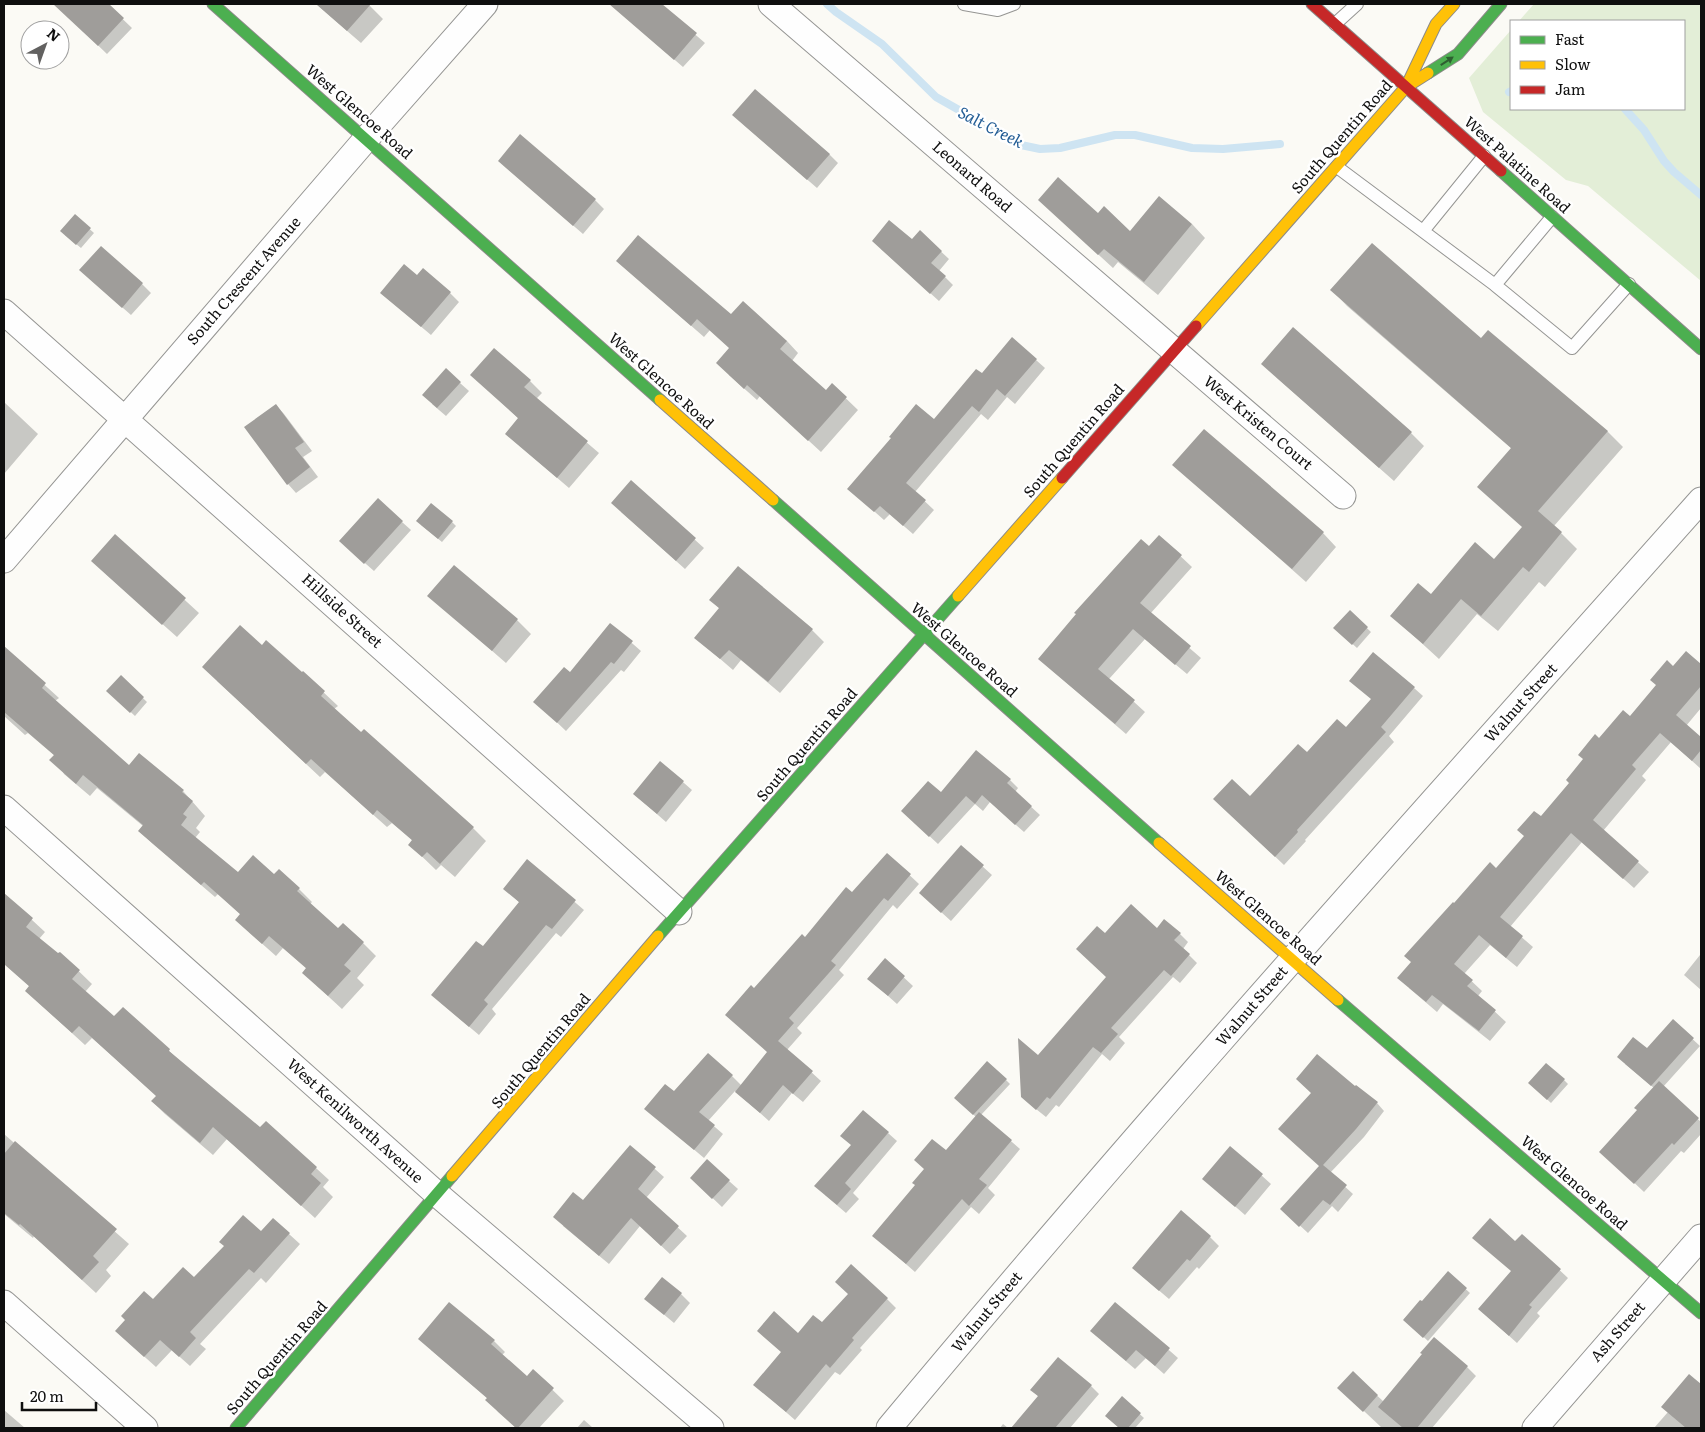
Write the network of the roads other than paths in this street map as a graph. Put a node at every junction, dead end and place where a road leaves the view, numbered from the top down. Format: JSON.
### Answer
{"nodes":[{"id":1,"x":212,"y":4,"type":"edge"},
{"id":2,"x":485,"y":4,"type":"edge"},
{"id":3,"x":771,"y":4,"type":"edge"},
{"id":4,"x":964,"y":4,"type":"edge"},
{"id":5,"x":1014,"y":4,"type":"edge"},
{"id":6,"x":1312,"y":4,"type":"edge"},
{"id":7,"x":1357,"y":4,"type":"edge"},
{"id":8,"x":1454,"y":4,"type":"edge"},
{"id":9,"x":1501,"y":4,"type":"edge"},
{"id":10,"x":1335,"y":24,"type":"junction"},
{"id":11,"x":1406,"y":87,"type":"junction"},
{"id":12,"x":366,"y":139,"type":"junction"},
{"id":13,"x":1484,"y":156,"type":"junction"},
{"id":14,"x":1337,"y":167,"type":"junction"},
{"id":15,"x":1552,"y":217,"type":"junction"},
{"id":16,"x":1423,"y":231,"type":"junction"},
{"id":17,"x":1495,"y":284,"type":"junction"},
{"id":18,"x":1629,"y":284,"type":"junction"},
{"id":19,"x":4,"y":312,"type":"edge"},
{"id":20,"x":1701,"y":349,"type":"edge"},
{"id":21,"x":1174,"y":351,"type":"junction"},
{"id":22,"x":126,"y":419,"type":"junction"},
{"id":23,"x":1343,"y":496,"type":"dead end"},
{"id":24,"x":1701,"y":500,"type":"edge"},
{"id":25,"x":4,"y":560,"type":"edge"},
{"id":26,"x":924,"y":634,"type":"junction"},
{"id":27,"x":4,"y":808,"type":"edge"},
{"id":28,"x":679,"y":912,"type":"junction"},
{"id":29,"x":1292,"y":960,"type":"junction"},
{"id":30,"x":438,"y":1195,"type":"junction"},
{"id":31,"x":1701,"y":1237,"type":"edge"},
{"id":32,"x":1663,"y":1280,"type":"junction"},
{"id":33,"x":4,"y":1303,"type":"edge"},
{"id":34,"x":1701,"y":1313,"type":"edge"},
{"id":35,"x":145,"y":1428,"type":"edge"},
{"id":36,"x":236,"y":1428,"type":"edge"},
{"id":37,"x":710,"y":1428,"type":"edge"},
{"id":38,"x":890,"y":1428,"type":"edge"},
{"id":39,"x":1535,"y":1428,"type":"edge"}],
"edges":[{"from":1,"to":12,"type":"main road","name":"West Glencoe Road"},
{"from":2,"to":12,"type":"street","name":"South Crescent Avenue"},
{"from":3,"to":21,"type":"street","name":"Leonard Road"},
{"from":4,"to":5,"type":"lane"},
{"from":6,"to":10,"type":"main road","name":"West Palatine Road"},
{"from":7,"to":10,"type":"lane"},
{"from":8,"to":11,"type":"main road"},
{"from":11,"to":9,"type":"main road","one_way":true},
{"from":10,"to":11,"type":"main road","name":"West Palatine Road"},
{"from":11,"to":13,"type":"main road","name":"West Palatine Road"},
{"from":11,"to":14,"type":"main road","name":"South Quentin Road"},
{"from":12,"to":22,"type":"street","name":"South Crescent Avenue"},
{"from":12,"to":26,"type":"main road","name":"West Glencoe Road"},
{"from":13,"to":15,"type":"main road","name":"West Palatine Road"},
{"from":13,"to":16,"type":"lane"},
{"from":14,"to":16,"type":"lane"},
{"from":14,"to":21,"type":"main road","name":"South Quentin Road"},
{"from":15,"to":17,"type":"lane"},
{"from":15,"to":18,"type":"main road","name":"West Palatine Road"},
{"from":16,"to":17,"type":"lane"},
{"from":17,"to":18,"type":"lane"},
{"from":18,"to":20,"type":"main road","name":"West Palatine Road"},
{"from":19,"to":22,"type":"street","name":"Hillside Street"},
{"from":21,"to":23,"type":"street","name":"West Kristen Court"},
{"from":21,"to":26,"type":"main road","name":"South Quentin Road"},
{"from":22,"to":25,"type":"street","name":"South Crescent Avenue"},
{"from":22,"to":28,"type":"street","name":"Hillside Street"},
{"from":24,"to":29,"type":"street","name":"Walnut Street"},
{"from":26,"to":28,"type":"main road","name":"South Quentin Road"},
{"from":26,"to":29,"type":"main road","name":"West Glencoe Road"},
{"from":27,"to":30,"type":"street","name":"West Kenilworth Avenue"},
{"from":28,"to":30,"type":"main road","name":"South Quentin Road"},
{"from":29,"to":32,"type":"main road","name":"West Glencoe Road"},
{"from":29,"to":38,"type":"street","name":"Walnut Street"},
{"from":30,"to":36,"type":"main road","name":"South Quentin Road"},
{"from":30,"to":37,"type":"street","name":"West Kenilworth Avenue"},
{"from":31,"to":32,"type":"street","name":"Ash Street"},
{"from":32,"to":34,"type":"main road","name":"West Glencoe Road"},
{"from":32,"to":39,"type":"street","name":"Ash Street"},
{"from":33,"to":35,"type":"street"}]}
